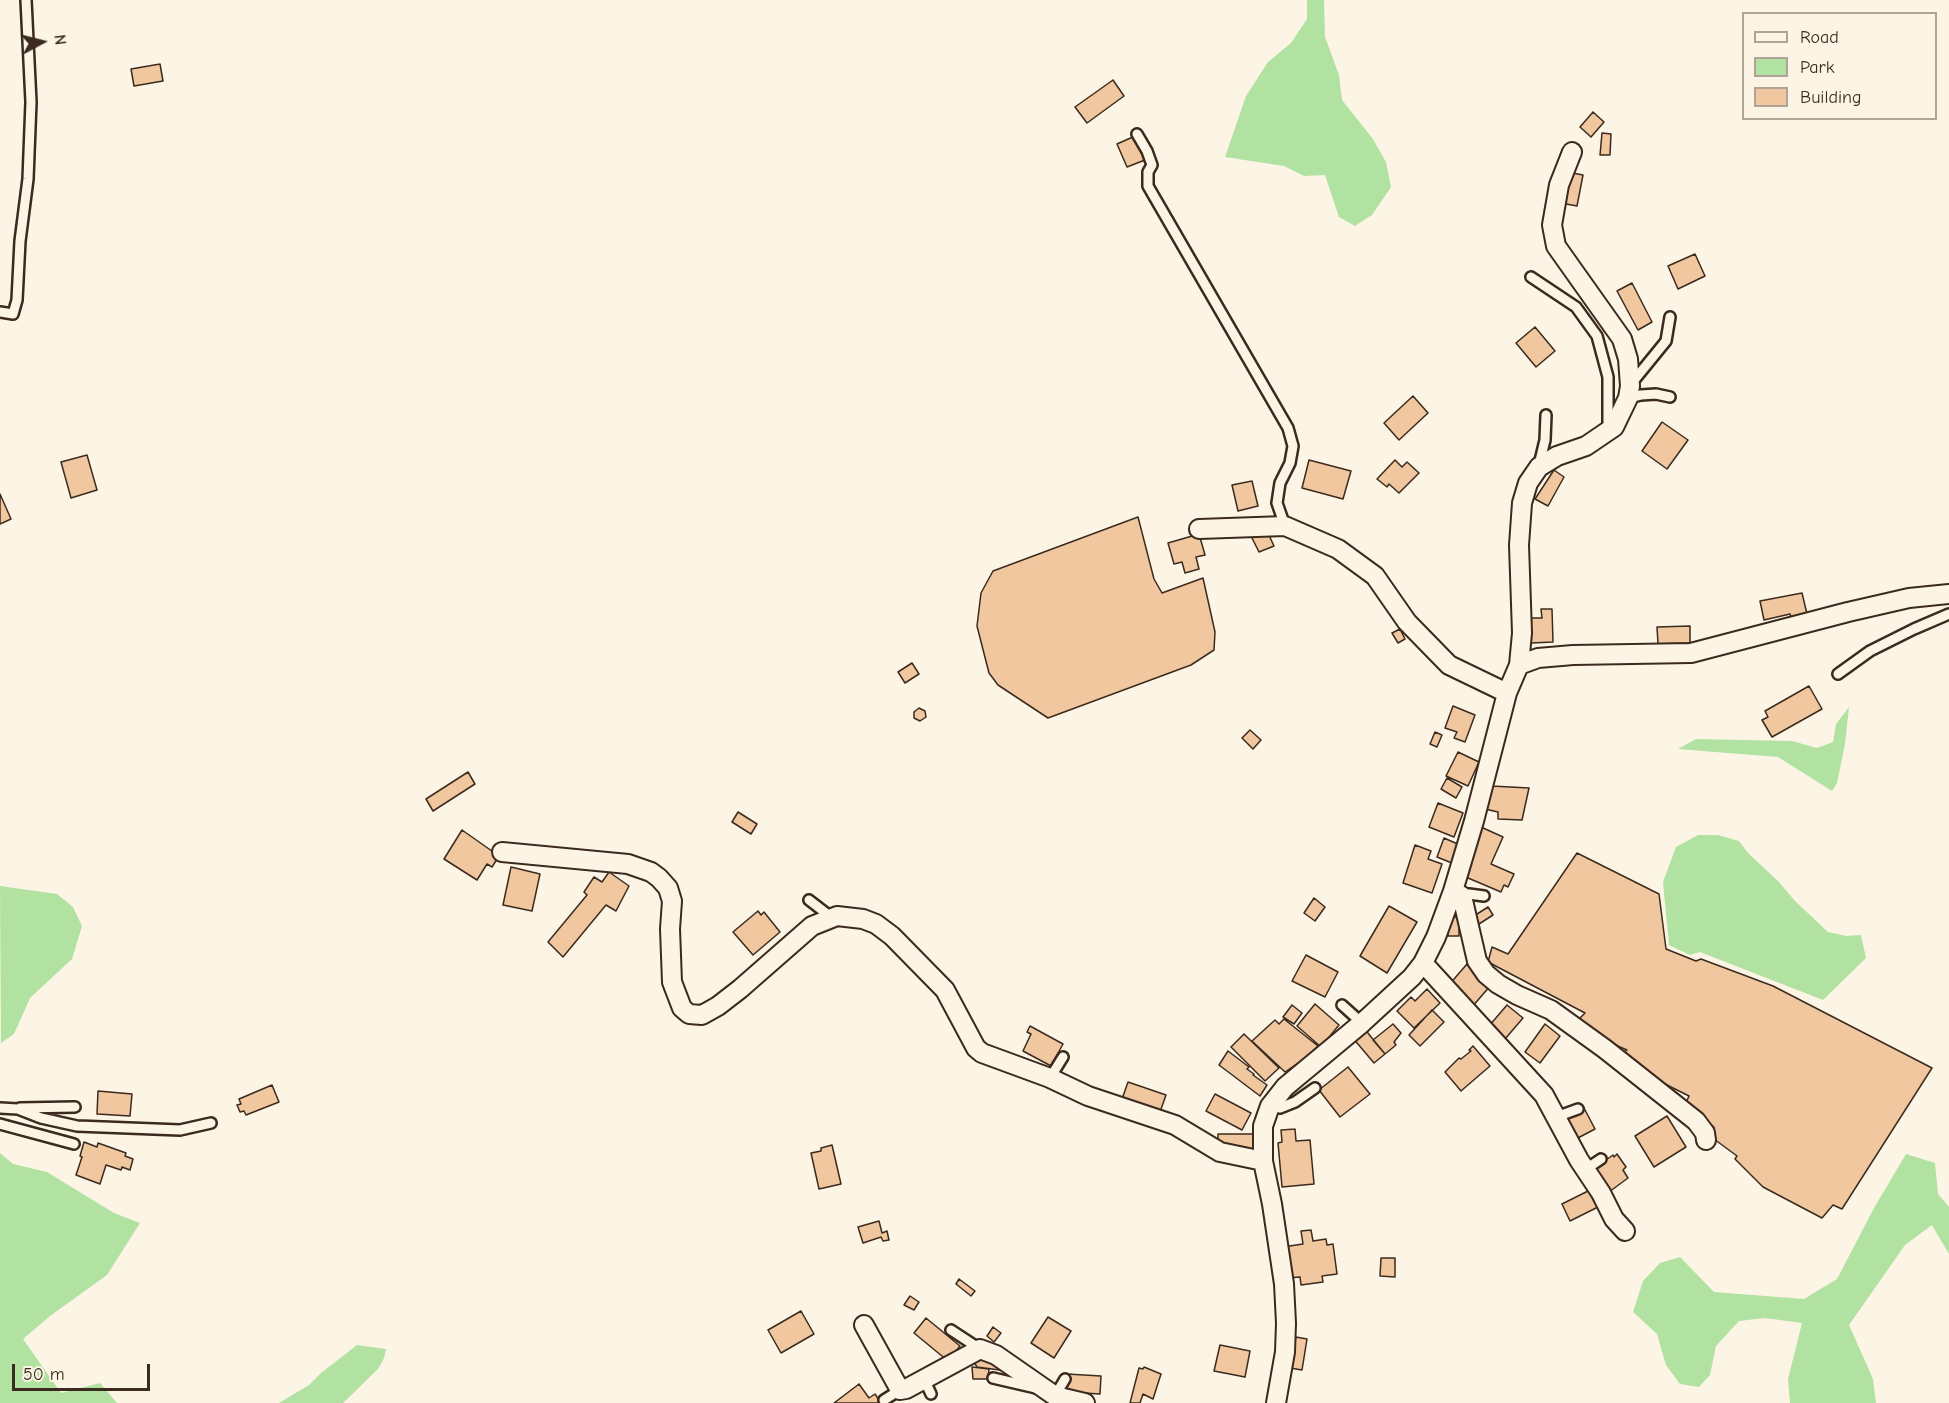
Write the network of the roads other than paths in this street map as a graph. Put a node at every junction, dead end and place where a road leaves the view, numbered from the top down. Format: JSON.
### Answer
{"nodes":[{"id":1,"x":26,"y":0,"type":"edge"},
{"id":2,"x":1137,"y":134,"type":"dead end"},
{"id":3,"x":1572,"y":152,"type":"dead end"},
{"id":4,"x":1531,"y":277,"type":"dead end"},
{"id":5,"x":0,"y":312,"type":"edge"},
{"id":6,"x":1670,"y":316,"type":"dead end"},
{"id":7,"x":1629,"y":392,"type":"junction"},
{"id":8,"x":1671,"y":397,"type":"dead end"},
{"id":9,"x":1546,"y":415,"type":"dead end"},
{"id":10,"x":1608,"y":431,"type":"junction"},
{"id":11,"x":1539,"y":467,"type":"junction"},
{"id":12,"x":1285,"y":525,"type":"junction"},
{"id":13,"x":1199,"y":529,"type":"dead end"},
{"id":14,"x":1949,"y":594,"type":"edge"},
{"id":15,"x":1949,"y":614,"type":"edge"},
{"id":16,"x":1519,"y":664,"type":"junction"},
{"id":17,"x":1838,"y":674,"type":"dead end"},
{"id":18,"x":1507,"y":693,"type":"junction"},
{"id":19,"x":502,"y":852,"type":"dead end"},
{"id":20,"x":1457,"y":894,"type":"junction"},
{"id":21,"x":1484,"y":896,"type":"dead end"},
{"id":22,"x":809,"y":900,"type":"dead end"},
{"id":23,"x":831,"y":917,"type":"junction"},
{"id":24,"x":1423,"y":963,"type":"junction"},
{"id":25,"x":1342,"y":1005,"type":"dead end"},
{"id":26,"x":1362,"y":1023,"type":"junction"},
{"id":27,"x":1063,"y":1057,"type":"dead end"},
{"id":28,"x":1050,"y":1078,"type":"junction"},
{"id":29,"x":1315,"y":1088,"type":"dead end"},
{"id":30,"x":1270,"y":1106,"type":"junction"},
{"id":31,"x":75,"y":1107,"type":"dead end"},
{"id":32,"x":0,"y":1108,"type":"edge"},
{"id":33,"x":18,"y":1109,"type":"junction"},
{"id":34,"x":1578,"y":1109,"type":"dead end"},
{"id":35,"x":1556,"y":1117,"type":"junction"},
{"id":36,"x":211,"y":1123,"type":"dead end"},
{"id":37,"x":0,"y":1125,"type":"edge"},
{"id":38,"x":1706,"y":1140,"type":"dead end"},
{"id":39,"x":74,"y":1144,"type":"dead end"},
{"id":40,"x":1263,"y":1161,"type":"junction"},
{"id":41,"x":1625,"y":1231,"type":"dead end"},
{"id":42,"x":864,"y":1325,"type":"dead end"},
{"id":43,"x":951,"y":1330,"type":"dead end"},
{"id":44,"x":980,"y":1349,"type":"junction"},
{"id":45,"x":993,"y":1378,"type":"dead end"},
{"id":46,"x":1065,"y":1379,"type":"dead end"},
{"id":47,"x":900,"y":1390,"type":"junction"},
{"id":48,"x":1048,"y":1392,"type":"junction"},
{"id":49,"x":884,"y":1400,"type":"dead end"},
{"id":50,"x":1085,"y":1403,"type":"edge"},
{"id":51,"x":1276,"y":1403,"type":"edge"}],
"edges":[{"from":1,"to":5,"type":"lane"},
{"from":2,"to":12,"type":"lane"},
{"from":3,"to":7,"type":"street"},
{"from":4,"to":10,"type":"lane"},
{"from":6,"to":7,"type":"lane"},
{"from":7,"to":8,"type":"lane"},
{"from":7,"to":10,"type":"street"},
{"from":9,"to":11,"type":"lane"},
{"from":10,"to":11,"type":"street"},
{"from":11,"to":16,"type":"street"},
{"from":12,"to":13,"type":"street"},
{"from":12,"to":18,"type":"street"},
{"from":14,"to":16,"type":"street"},
{"from":15,"to":17,"type":"lane"},
{"from":16,"to":18,"type":"street"},
{"from":18,"to":20,"type":"street"},
{"from":19,"to":23,"type":"street"},
{"from":20,"to":21,"type":"lane"},
{"from":20,"to":24,"type":"street"},
{"from":20,"to":38,"type":"street"},
{"from":22,"to":23,"type":"lane"},
{"from":23,"to":28,"type":"street"},
{"from":24,"to":26,"type":"street"},
{"from":24,"to":35,"type":"street"},
{"from":25,"to":26,"type":"lane"},
{"from":26,"to":30,"type":"street"},
{"from":27,"to":28,"type":"lane"},
{"from":28,"to":40,"type":"street"},
{"from":29,"to":30,"type":"lane"},
{"from":30,"to":40,"type":"street"},
{"from":31,"to":33,"type":"lane"},
{"from":32,"to":33,"type":"lane"},
{"from":33,"to":36,"type":"lane"},
{"from":34,"to":35,"type":"lane"},
{"from":35,"to":41,"type":"street"},
{"from":37,"to":39,"type":"lane"},
{"from":40,"to":51,"type":"street"},
{"from":42,"to":47,"type":"street"},
{"from":43,"to":44,"type":"lane"},
{"from":44,"to":47,"type":"street"},
{"from":44,"to":48,"type":"street"},
{"from":45,"to":48,"type":"lane"},
{"from":46,"to":48,"type":"lane"},
{"from":47,"to":49,"type":"lane"},
{"from":48,"to":50,"type":"street"}]}
